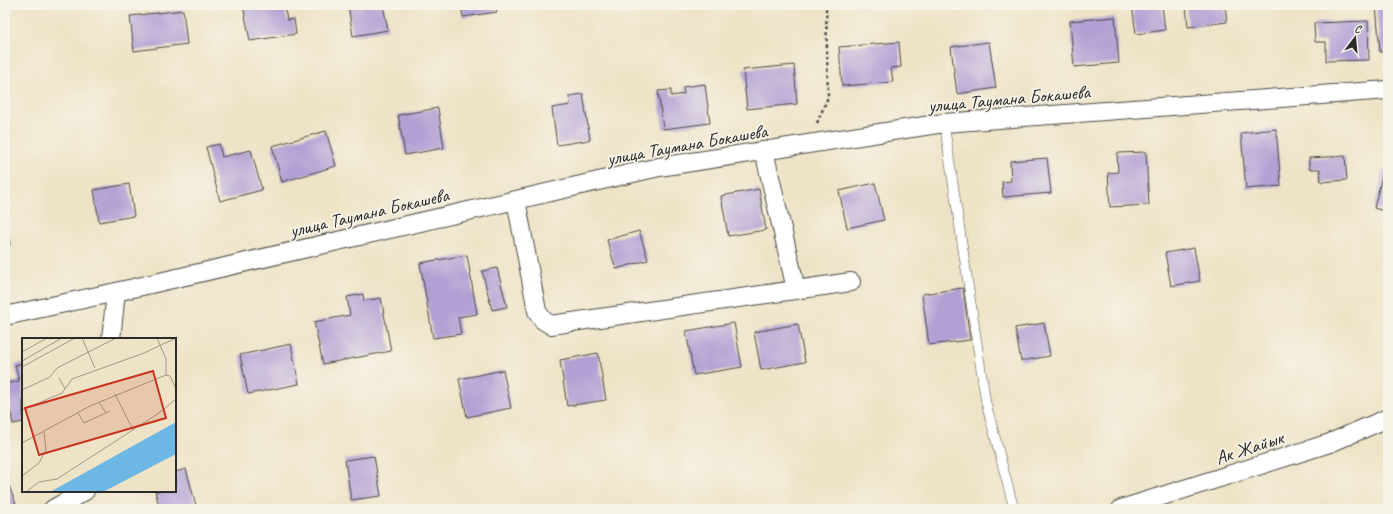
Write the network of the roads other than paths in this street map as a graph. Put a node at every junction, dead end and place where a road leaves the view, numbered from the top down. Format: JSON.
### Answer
{"nodes":[{"id":1,"x":1388,"y":90,"type":"edge"},
{"id":2,"x":944,"y":123,"type":"junction"},
{"id":3,"x":764,"y":150,"type":"junction"},
{"id":4,"x":516,"y":200,"type":"junction"},
{"id":5,"x":851,"y":282,"type":"dead end"},
{"id":6,"x":796,"y":289,"type":"junction"},
{"id":7,"x":116,"y":292,"type":"junction"},
{"id":8,"x":5,"y":316,"type":"edge"},
{"id":9,"x":111,"y":338,"type":"edge"},
{"id":10,"x":1388,"y":418,"type":"edge"},
{"id":11,"x":83,"y":492,"type":"edge"},
{"id":12,"x":53,"y":509,"type":"edge"},
{"id":13,"x":1014,"y":509,"type":"edge"},
{"id":14,"x":1121,"y":509,"type":"edge"}],
"edges":[{"from":1,"to":2,"type":"street","name":"улица Таумана Бокашева"},
{"from":2,"to":3,"type":"street","name":"улица Таумана Бокашева"},
{"from":2,"to":13,"type":"lane"},
{"from":3,"to":4,"type":"street","name":"улица Таумана Бокашева"},
{"from":3,"to":6,"type":"street"},
{"from":4,"to":6,"type":"street"},
{"from":4,"to":7,"type":"street","name":"улица Таумана Бокашева"},
{"from":5,"to":6,"type":"street"},
{"from":7,"to":8,"type":"street","name":"улица Таумана Бокашева"},
{"from":7,"to":9,"type":"street"},
{"from":10,"to":14,"type":"street","name":"Ак Жайык"},
{"from":11,"to":12,"type":"street"}]}
